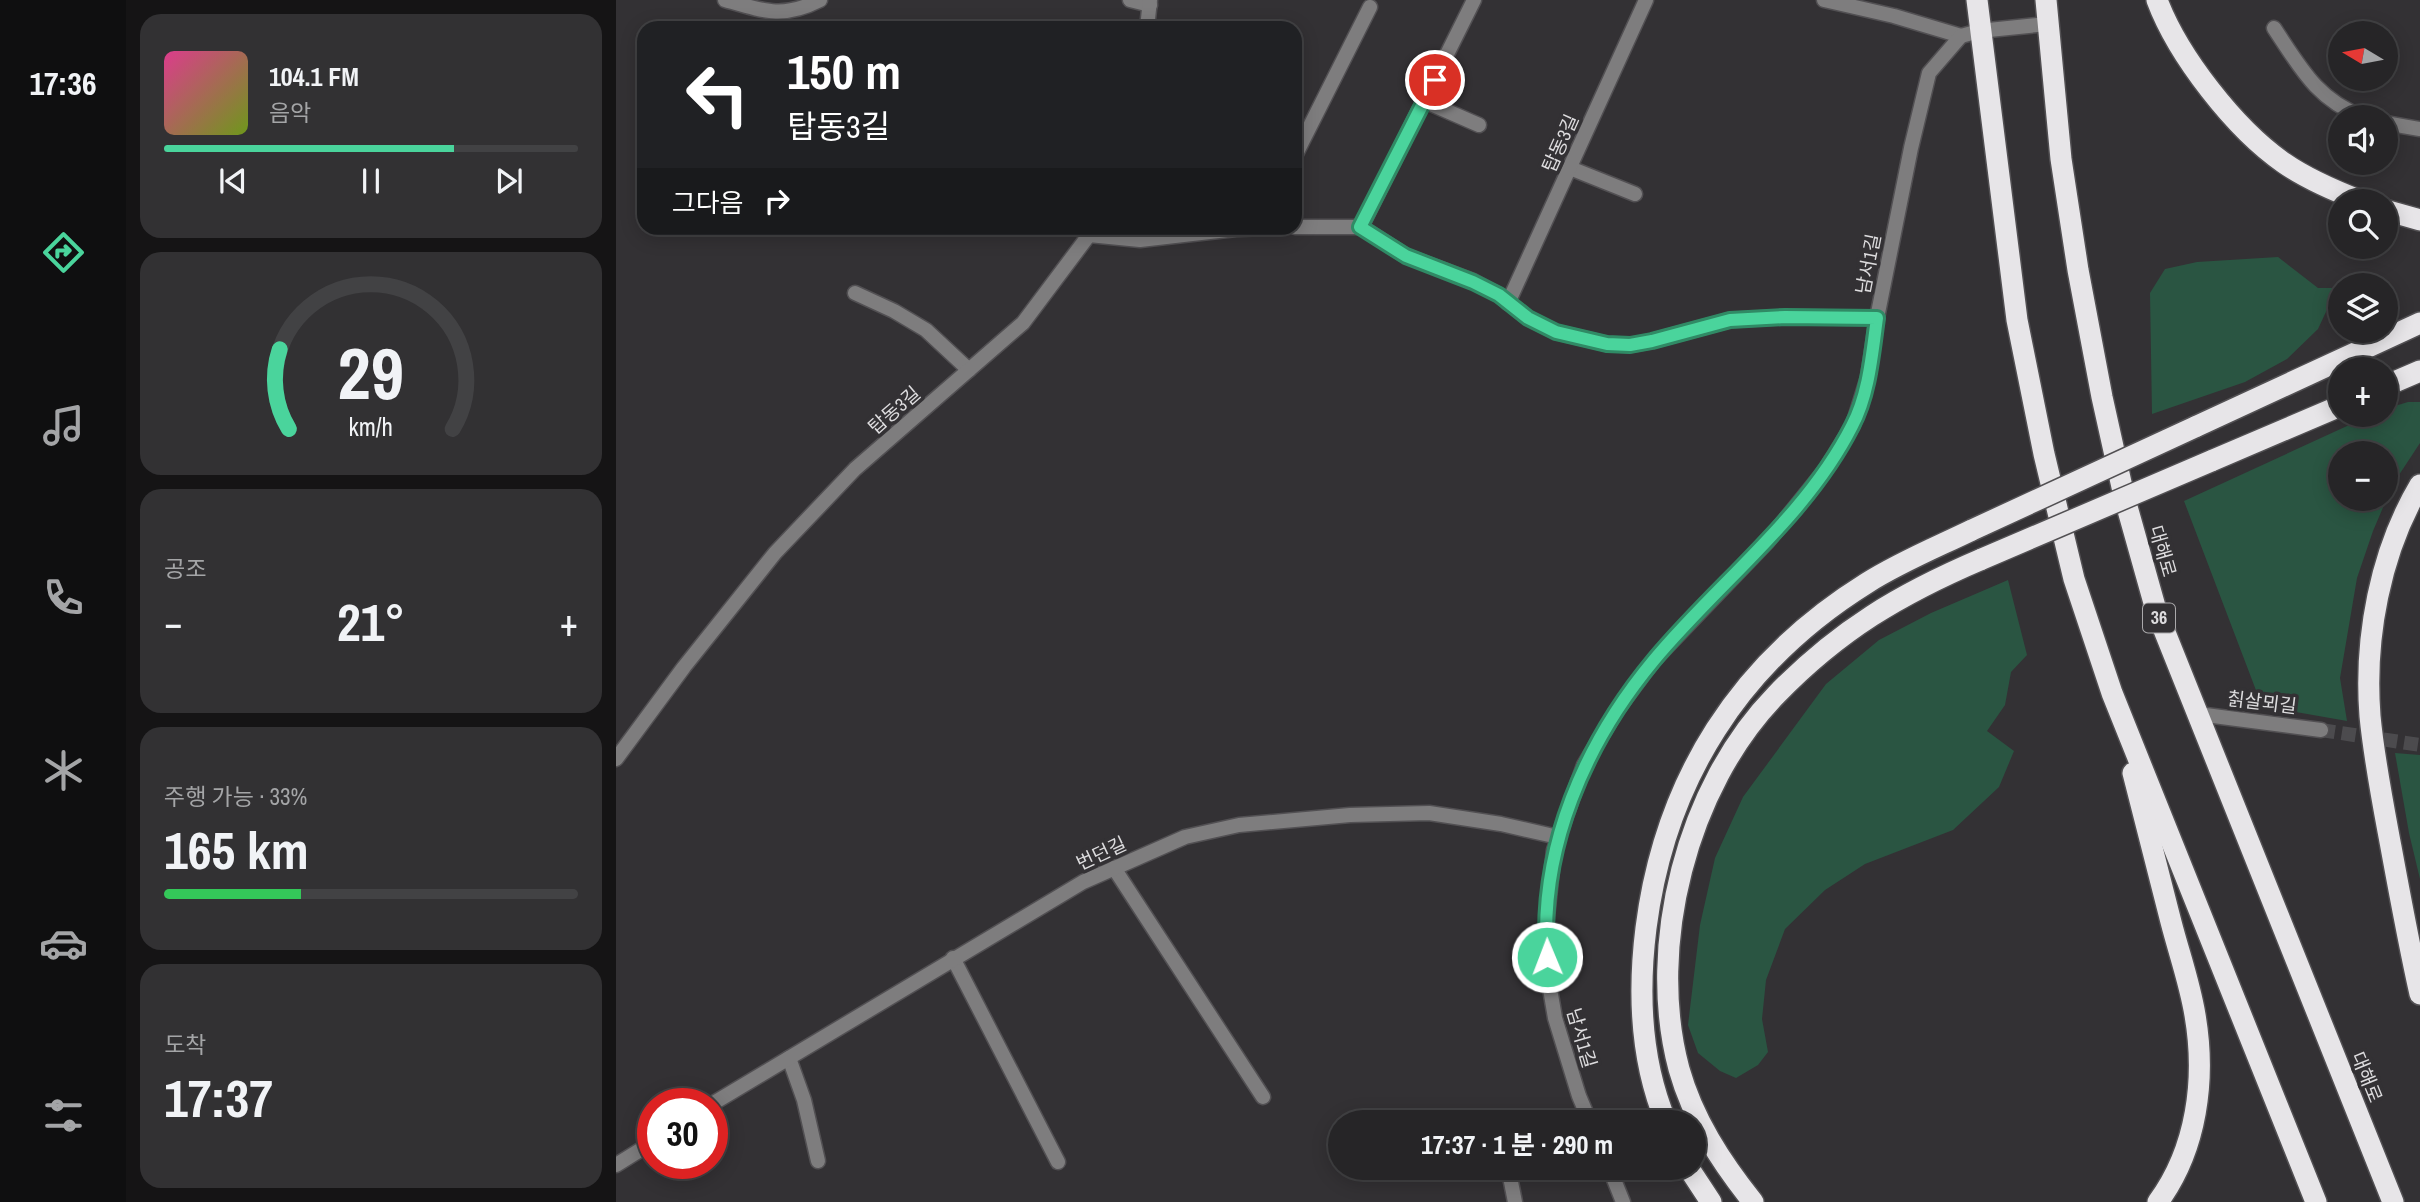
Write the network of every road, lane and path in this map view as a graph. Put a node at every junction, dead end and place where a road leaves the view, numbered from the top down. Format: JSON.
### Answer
{"nodes":[{"id":1,"x":725,"y":0,"type":"edge"},
{"id":2,"x":820,"y":0,"type":"edge"},
{"id":3,"x":1130,"y":0,"type":"edge"},
{"id":4,"x":1474,"y":0,"type":"edge"},
{"id":5,"x":1646,"y":0,"type":"edge"},
{"id":6,"x":1824,"y":0,"type":"edge"},
{"id":7,"x":1977,"y":0,"type":"edge"},
{"id":8,"x":2046,"y":0,"type":"edge"},
{"id":9,"x":2157,"y":0,"type":"edge"},
{"id":10,"x":1150,"y":3,"type":"edge"},
{"id":11,"x":1370,"y":7,"type":"dead end"},
{"id":12,"x":1147,"y":21,"type":"edge"},
{"id":13,"x":2047,"y":24,"type":"junction"},
{"id":14,"x":2274,"y":28,"type":"dead end"},
{"id":15,"x":1970,"y":33,"type":"junction"},
{"id":16,"x":1424,"y":102,"type":"junction"},
{"id":17,"x":2337,"y":105,"type":"edge"},
{"id":18,"x":1479,"y":125,"type":"dead end"},
{"id":19,"x":2398,"y":125,"type":"edge"},
{"id":20,"x":2420,"y":129,"type":"edge"},
{"id":21,"x":1302,"y":142,"type":"edge"},
{"id":22,"x":1570,"y":168,"type":"junction"},
{"id":23,"x":2330,"y":189,"type":"edge"},
{"id":24,"x":1635,"y":194,"type":"dead end"},
{"id":25,"x":2398,"y":214,"type":"edge"},
{"id":26,"x":2420,"y":220,"type":"edge"},
{"id":27,"x":1302,"y":227,"type":"edge"},
{"id":28,"x":1360,"y":227,"type":"junction"},
{"id":29,"x":1089,"y":235,"type":"edge"},
{"id":30,"x":1109,"y":235,"type":"edge"},
{"id":31,"x":1190,"y":235,"type":"edge"},
{"id":32,"x":855,"y":293,"type":"dead end"},
{"id":33,"x":1508,"y":303,"type":"junction"},
{"id":34,"x":1877,"y":318,"type":"junction"},
{"id":35,"x":2420,"y":323,"type":"edge"},
{"id":36,"x":969,"y":370,"type":"junction"},
{"id":37,"x":2420,"y":371,"type":"edge"},
{"id":38,"x":2398,"y":380,"type":"edge"},
{"id":39,"x":2328,"y":411,"type":"edge"},
{"id":40,"x":2420,"y":485,"type":"edge"},
{"id":41,"x":2112,"y":693,"type":"junction"},
{"id":42,"x":2198,"y":714,"type":"junction"},
{"id":43,"x":2321,"y":730,"type":"tunnel mouth"},
{"id":44,"x":616,"y":759,"type":"edge"},
{"id":45,"x":1559,"y":837,"type":"junction"},
{"id":46,"x":1114,"y":868,"type":"junction"},
{"id":47,"x":953,"y":958,"type":"junction"},
{"id":48,"x":2420,"y":994,"type":"edge"},
{"id":49,"x":789,"y":1058,"type":"junction"},
{"id":50,"x":728,"y":1094,"type":"edge"},
{"id":51,"x":1263,"y":1097,"type":"dead end"},
{"id":52,"x":1585,"y":1110,"type":"edge"},
{"id":53,"x":1662,"y":1110,"type":"edge"},
{"id":54,"x":637,"y":1152,"type":"edge"},
{"id":55,"x":818,"y":1161,"type":"dead end"},
{"id":56,"x":1058,"y":1162,"type":"dead end"},
{"id":57,"x":616,"y":1165,"type":"edge"},
{"id":58,"x":1511,"y":1180,"type":"edge"},
{"id":59,"x":1614,"y":1180,"type":"edge"},
{"id":60,"x":1697,"y":1180,"type":"edge"},
{"id":61,"x":1516,"y":1202,"type":"edge"},
{"id":62,"x":1623,"y":1202,"type":"edge"},
{"id":63,"x":1711,"y":1202,"type":"edge"},
{"id":64,"x":1753,"y":1202,"type":"edge"},
{"id":65,"x":2158,"y":1202,"type":"edge"},
{"id":66,"x":2316,"y":1202,"type":"edge"},
{"id":67,"x":2393,"y":1202,"type":"edge"}],
"edges":[{"from":1,"to":2,"type":"street"},
{"from":3,"to":10,"type":"street"},
{"from":4,"to":16,"type":"street"},
{"from":5,"to":22,"type":"street","name":"탑동3길"},
{"from":6,"to":15,"type":"street"},
{"from":7,"to":15,"type":"highway"},
{"from":8,"to":13,"type":"highway","name":"대해로","number":"36"},
{"from":9,"to":23,"type":"highway"},
{"from":10,"to":12,"type":"street"},
{"from":11,"to":21,"type":"street"},
{"from":13,"to":15,"type":"street"},
{"from":13,"to":42,"type":"highway","name":"대해로","number":"36"},
{"from":14,"to":17,"type":"street"},
{"from":15,"to":34,"type":"street","name":"남서1길"},
{"from":15,"to":41,"type":"highway"},
{"from":16,"to":18,"type":"street"},
{"from":16,"to":28,"type":"street"},
{"from":19,"to":20,"type":"street"},
{"from":22,"to":24,"type":"street"},
{"from":22,"to":33,"type":"street","name":"탑동3길"},
{"from":25,"to":26,"type":"highway"},
{"from":27,"to":28,"type":"street"},
{"from":28,"to":33,"type":"street"},
{"from":29,"to":36,"type":"street","name":"탑동3길"},
{"from":30,"to":31,"type":"street","name":"탑동3길"},
{"from":32,"to":36,"type":"street"},
{"from":33,"to":34,"type":"street"},
{"from":34,"to":45,"type":"street","name":"남서1길"},
{"from":35,"to":53,"type":"highway","bridge":true},
{"from":36,"to":44,"type":"street","name":"탑동3길"},
{"from":37,"to":38,"type":"highway"},
{"from":39,"to":64,"type":"highway","bridge":true},
{"from":40,"to":48,"type":"highway"},
{"from":41,"to":65,"type":"highway"},
{"from":41,"to":66,"type":"highway"},
{"from":42,"to":43,"type":"street","name":"칡살뫼길"},
{"from":42,"to":67,"type":"highway","name":"대해로","number":"36"},
{"from":45,"to":46,"type":"street","name":"번던길"},
{"from":45,"to":52,"type":"street","name":"남서1길"},
{"from":46,"to":47,"type":"street","name":"번던길"},
{"from":46,"to":51,"type":"street"},
{"from":47,"to":49,"type":"street","name":"번던길"},
{"from":47,"to":56,"type":"street"},
{"from":49,"to":50,"type":"street","name":"번던길"},
{"from":49,"to":55,"type":"street"},
{"from":54,"to":57,"type":"street"},
{"from":58,"to":61,"type":"street"},
{"from":59,"to":62,"type":"street"},
{"from":60,"to":63,"type":"highway"}]}
